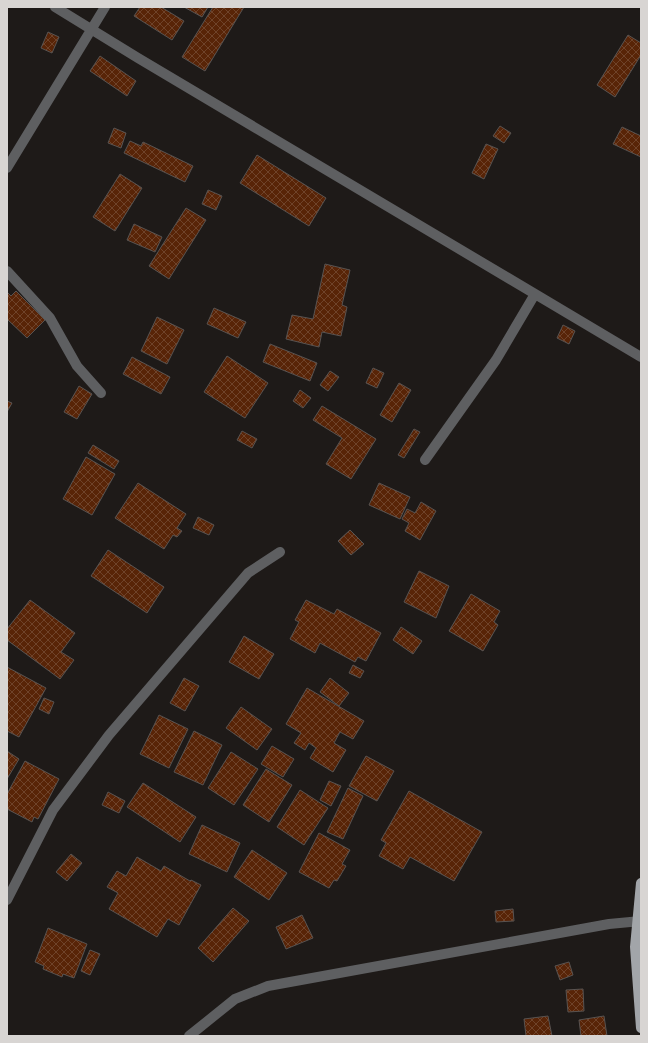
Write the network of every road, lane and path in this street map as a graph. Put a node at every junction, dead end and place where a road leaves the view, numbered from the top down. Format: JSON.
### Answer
{"nodes":[{"id":1,"x":55,"y":7,"type":"edge"},
{"id":2,"x":105,"y":7,"type":"edge"},
{"id":3,"x":91,"y":29,"type":"junction"},
{"id":4,"x":7,"y":168,"type":"edge"},
{"id":5,"x":7,"y":271,"type":"edge"},
{"id":6,"x":535,"y":294,"type":"junction"},
{"id":7,"x":641,"y":357,"type":"edge"},
{"id":8,"x":101,"y":393,"type":"dead end"},
{"id":9,"x":426,"y":460,"type":"dead end"},
{"id":10,"x":280,"y":552,"type":"dead end"},
{"id":11,"x":641,"y":883,"type":"edge"},
{"id":12,"x":7,"y":900,"type":"edge"},
{"id":13,"x":639,"y":921,"type":"edge"},
{"id":14,"x":641,"y":1028,"type":"edge"},
{"id":15,"x":189,"y":1036,"type":"edge"}],
"edges":[{"from":1,"to":3,"type":"street"},
{"from":2,"to":3,"type":"street"},
{"from":3,"to":4,"type":"street"},
{"from":3,"to":6,"type":"street"},
{"from":5,"to":8,"type":"street"},
{"from":6,"to":7,"type":"street"},
{"from":6,"to":9,"type":"street"},
{"from":10,"to":12,"type":"street"},
{"from":11,"to":13,"type":"main road"},
{"from":13,"to":14,"type":"main road"},
{"from":13,"to":15,"type":"street"}]}
